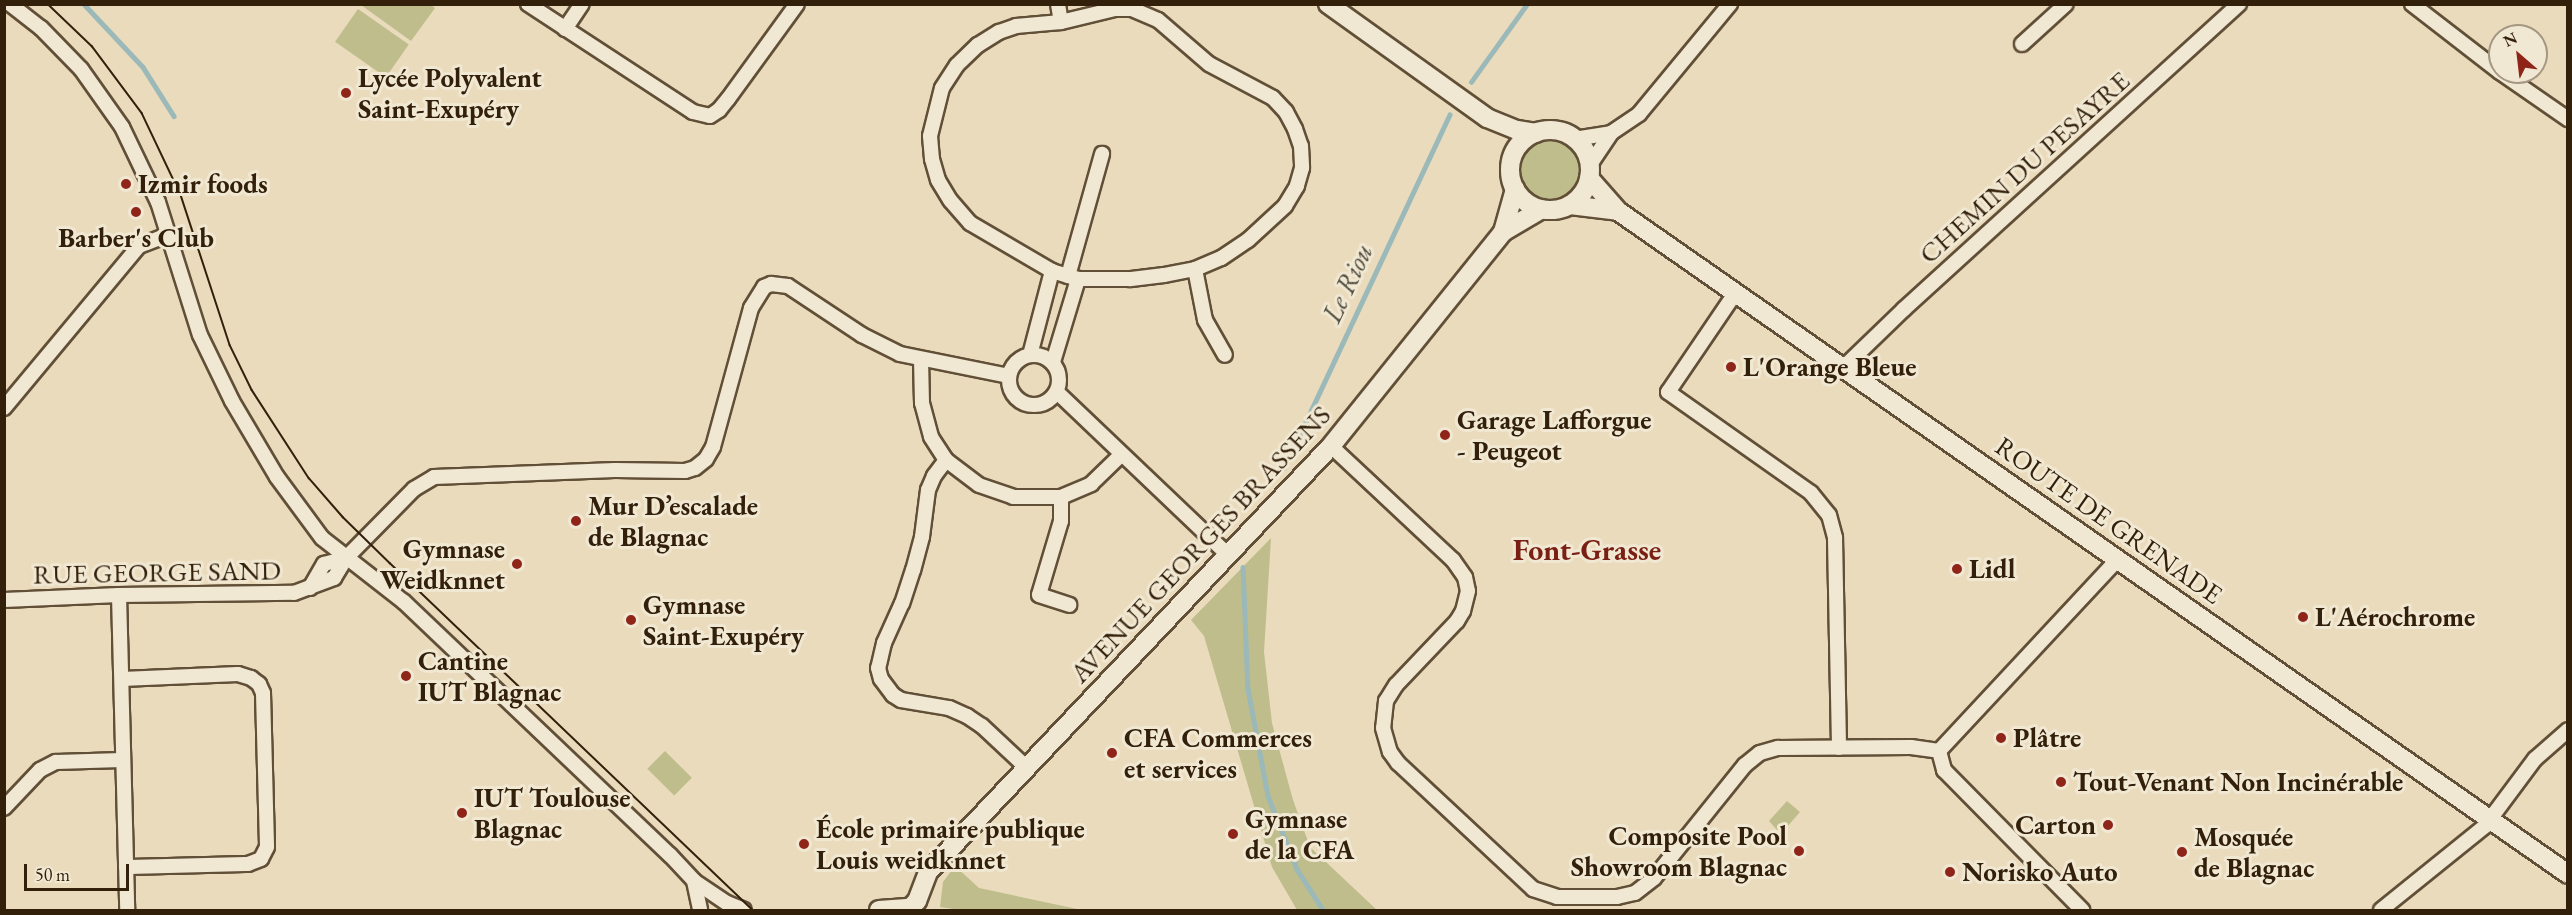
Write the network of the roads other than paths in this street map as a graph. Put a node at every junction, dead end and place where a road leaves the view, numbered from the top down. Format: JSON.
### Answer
{"nodes":[{"id":1,"x":10,"y":4,"type":"edge"},
{"id":2,"x":528,"y":4,"type":"edge"},
{"id":3,"x":582,"y":4,"type":"edge"},
{"id":4,"x":797,"y":4,"type":"edge"},
{"id":5,"x":1058,"y":4,"type":"edge"},
{"id":6,"x":1328,"y":4,"type":"edge"},
{"id":7,"x":1730,"y":4,"type":"edge"},
{"id":8,"x":2066,"y":4,"type":"edge"},
{"id":9,"x":2239,"y":4,"type":"edge"},
{"id":10,"x":2412,"y":4,"type":"edge"},
{"id":11,"x":1061,"y":22,"type":"junction"},
{"id":12,"x":565,"y":29,"type":"junction"},
{"id":13,"x":2022,"y":44,"type":"dead end"},
{"id":14,"x":2488,"y":63,"type":"edge"},
{"id":15,"x":2520,"y":84,"type":"edge"},
{"id":16,"x":2565,"y":112,"type":"edge"},
{"id":17,"x":1487,"y":118,"type":"junction"},
{"id":18,"x":1536,"y":133,"type":"junction"},
{"id":19,"x":1611,"y":133,"type":"junction"},
{"id":20,"x":1574,"y":139,"type":"junction"},
{"id":21,"x":1102,"y":154,"type":"dead end"},
{"id":22,"x":1512,"y":158,"type":"junction"},
{"id":23,"x":1589,"y":172,"type":"junction"},
{"id":24,"x":1515,"y":189,"type":"junction"},
{"id":25,"x":1570,"y":205,"type":"junction"},
{"id":26,"x":1542,"y":209,"type":"junction"},
{"id":27,"x":1618,"y":211,"type":"junction"},
{"id":28,"x":1503,"y":232,"type":"junction"},
{"id":29,"x":168,"y":235,"type":"junction"},
{"id":30,"x":1195,"y":269,"type":"junction"},
{"id":31,"x":1052,"y":271,"type":"junction"},
{"id":32,"x":1073,"y":277,"type":"junction"},
{"id":33,"x":1736,"y":292,"type":"junction"},
{"id":34,"x":1030,"y":355,"type":"junction"},
{"id":35,"x":1225,"y":355,"type":"dead end"},
{"id":36,"x":921,"y":359,"type":"junction"},
{"id":37,"x":1053,"y":362,"type":"junction"},
{"id":38,"x":1844,"y":367,"type":"junction"},
{"id":39,"x":1009,"y":376,"type":"junction"},
{"id":40,"x":1057,"y":392,"type":"junction"},
{"id":41,"x":4,"y":408,"type":"edge"},
{"id":42,"x":1331,"y":446,"type":"junction"},
{"id":43,"x":1121,"y":455,"type":"junction"},
{"id":44,"x":946,"y":460,"type":"junction"},
{"id":45,"x":1061,"y":497,"type":"junction"},
{"id":46,"x":1229,"y":556,"type":"junction"},
{"id":47,"x":346,"y":558,"type":"junction"},
{"id":48,"x":2118,"y":559,"type":"junction"},
{"id":49,"x":119,"y":595,"type":"junction"},
{"id":50,"x":4,"y":600,"type":"edge"},
{"id":51,"x":1069,"y":605,"type":"dead end"},
{"id":52,"x":122,"y":679,"type":"junction"},
{"id":53,"x":2568,"y":730,"type":"edge"},
{"id":54,"x":1839,"y":748,"type":"junction"},
{"id":55,"x":1939,"y":751,"type":"junction"},
{"id":56,"x":122,"y":760,"type":"junction"},
{"id":57,"x":1027,"y":768,"type":"junction"},
{"id":58,"x":4,"y":808,"type":"edge"},
{"id":59,"x":2490,"y":820,"type":"junction"},
{"id":60,"x":126,"y":867,"type":"junction"},
{"id":61,"x":2568,"y":874,"type":"edge"},
{"id":62,"x":694,"y":881,"type":"junction"},
{"id":63,"x":924,"y":886,"type":"junction"},
{"id":64,"x":2073,"y":907,"type":"edge"},
{"id":65,"x":128,"y":910,"type":"edge"},
{"id":66,"x":700,"y":910,"type":"edge"},
{"id":67,"x":744,"y":910,"type":"edge"},
{"id":68,"x":880,"y":910,"type":"edge"},
{"id":69,"x":929,"y":910,"type":"edge"},
{"id":70,"x":2381,"y":910,"type":"edge"}],
"edges":[{"from":1,"to":29,"type":"street"},
{"from":2,"to":12,"type":"street"},
{"from":3,"to":12,"type":"street"},
{"from":4,"to":12,"type":"street"},
{"from":5,"to":11,"type":"street"},
{"from":6,"to":17,"type":"main road"},
{"from":7,"to":19,"type":"street"},
{"from":8,"to":13,"type":"street"},
{"from":9,"to":38,"type":"street","name":"CHEMIN DU PESAYRE"},
{"from":10,"to":14,"type":"street"},
{"from":11,"to":30,"type":"street"},
{"from":11,"to":31,"type":"street"},
{"from":15,"to":16,"type":"street"},
{"from":17,"to":18,"type":"main road"},
{"from":17,"to":22,"type":"main road"},
{"from":18,"to":20,"type":"main road"},
{"from":18,"to":22,"type":"main road"},
{"from":19,"to":20,"type":"street"},
{"from":19,"to":23,"type":"street"},
{"from":20,"to":23,"type":"main road"},
{"from":21,"to":32,"type":"street"},
{"from":22,"to":24,"type":"main road"},
{"from":23,"to":25,"type":"main road"},
{"from":23,"to":27,"type":"main road"},
{"from":24,"to":26,"type":"main road"},
{"from":24,"to":28,"type":"main road","name":"AVENUE GEORGES BRASSENS"},
{"from":25,"to":26,"type":"main road"},
{"from":25,"to":27,"type":"main road"},
{"from":26,"to":28,"type":"main road","name":"AVENUE GEORGES BRASSENS"},
{"from":27,"to":33,"type":"main road","name":"ROUTE DE GRENADE"},
{"from":28,"to":42,"type":"main road","name":"AVENUE GEORGES BRASSENS"},
{"from":29,"to":41,"type":"street"},
{"from":29,"to":47,"type":"street"},
{"from":30,"to":32,"type":"street"},
{"from":30,"to":35,"type":"street"},
{"from":31,"to":32,"type":"street"},
{"from":31,"to":34,"type":"street"},
{"from":32,"to":37,"type":"street"},
{"from":33,"to":38,"type":"main road","name":"ROUTE DE GRENADE"},
{"from":33,"to":54,"type":"street"},
{"from":34,"to":37,"type":"street"},
{"from":34,"to":39,"type":"street"},
{"from":36,"to":39,"type":"street"},
{"from":36,"to":44,"type":"street"},
{"from":36,"to":47,"type":"street","name":"RUE GEORGE SAND"},
{"from":37,"to":40,"type":"street"},
{"from":38,"to":48,"type":"main road","name":"ROUTE DE GRENADE"},
{"from":39,"to":40,"type":"street"},
{"from":40,"to":43,"type":"street"},
{"from":42,"to":46,"type":"main road","name":"AVENUE GEORGES BRASSENS"},
{"from":42,"to":54,"type":"street"},
{"from":43,"to":45,"type":"street"},
{"from":43,"to":46,"type":"street"},
{"from":44,"to":45,"type":"street"},
{"from":44,"to":57,"type":"street"},
{"from":45,"to":51,"type":"street"},
{"from":46,"to":57,"type":"main road","name":"AVENUE GEORGES BRASSENS"},
{"from":47,"to":49,"type":"street","name":"RUE GEORGE SAND"},
{"from":47,"to":62,"type":"street"},
{"from":48,"to":55,"type":"street"},
{"from":48,"to":59,"type":"main road","name":"ROUTE DE GRENADE"},
{"from":49,"to":50,"type":"street","name":"RUE GEORGE SAND"},
{"from":49,"to":52,"type":"street"},
{"from":52,"to":56,"type":"street"},
{"from":52,"to":60,"type":"street"},
{"from":53,"to":59,"type":"street"},
{"from":54,"to":55,"type":"street"},
{"from":55,"to":64,"type":"street"},
{"from":56,"to":58,"type":"street"},
{"from":56,"to":60,"type":"street"},
{"from":57,"to":63,"type":"main road","name":"AVENUE GEORGES BRASSENS"},
{"from":59,"to":61,"type":"main road","name":"ROUTE DE GRENADE"},
{"from":59,"to":70,"type":"street"},
{"from":60,"to":65,"type":"street"},
{"from":62,"to":66,"type":"street"},
{"from":62,"to":67,"type":"street"},
{"from":63,"to":68,"type":"main road","name":"AVENUE GEORGES BRASSENS"},
{"from":63,"to":69,"type":"main road"}]}
